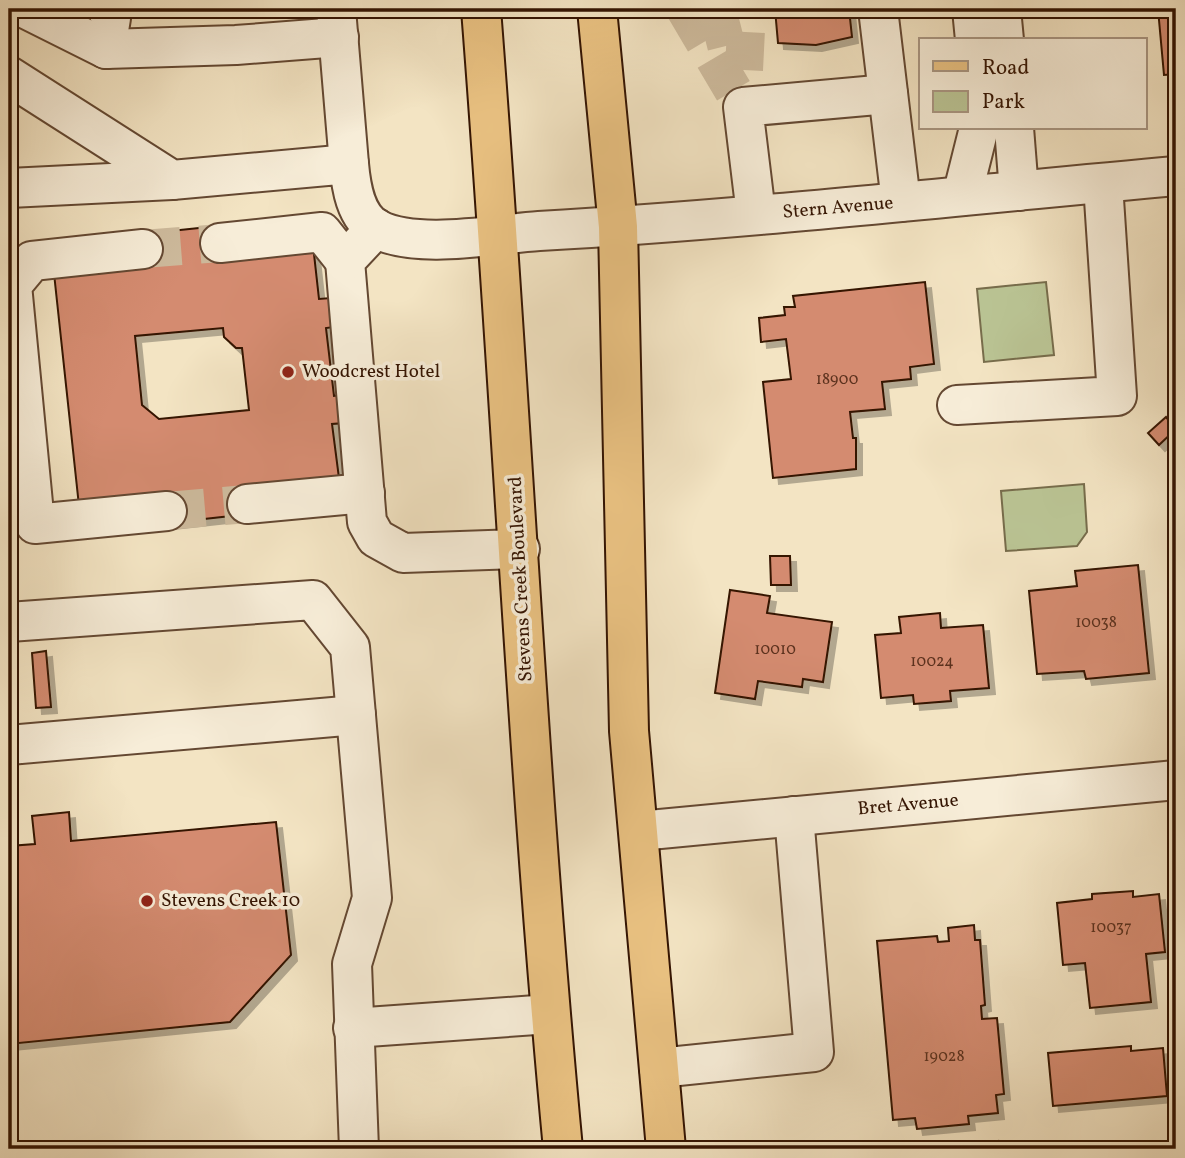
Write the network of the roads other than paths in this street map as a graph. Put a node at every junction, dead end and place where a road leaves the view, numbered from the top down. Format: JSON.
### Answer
{"nodes":[{"id":1,"x":26,"y":9,"type":"edge"},
{"id":2,"x":107,"y":9,"type":"edge"},
{"id":3,"x":481,"y":9,"type":"edge"},
{"id":4,"x":597,"y":9,"type":"edge"},
{"id":5,"x":878,"y":9,"type":"edge"},
{"id":6,"x":972,"y":9,"type":"edge"},
{"id":7,"x":1001,"y":9,"type":"edge"},
{"id":8,"x":337,"y":23,"type":"edge"},
{"id":9,"x":975,"y":38,"type":"edge"},
{"id":10,"x":1004,"y":38,"type":"edge"},
{"id":11,"x":106,"y":49,"type":"junction"},
{"id":12,"x":9,"y":76,"type":"edge"},
{"id":13,"x":888,"y":94,"type":"junction"},
{"id":14,"x":979,"y":130,"type":"edge"},
{"id":15,"x":1014,"y":130,"type":"edge"},
{"id":16,"x":349,"y":164,"type":"junction"},
{"id":17,"x":1176,"y":176,"type":"edge"},
{"id":18,"x":172,"y":180,"type":"junction"},
{"id":19,"x":1103,"y":184,"type":"junction"},
{"id":20,"x":9,"y":188,"type":"edge"},
{"id":21,"x":1019,"y":191,"type":"junction"},
{"id":22,"x":962,"y":197,"type":"junction"},
{"id":23,"x":901,"y":202,"type":"junction"},
{"id":24,"x":756,"y":214,"type":"junction"},
{"id":25,"x":618,"y":227,"type":"junction"},
{"id":26,"x":376,"y":228,"type":"junction"},
{"id":27,"x":499,"y":233,"type":"junction"},
{"id":28,"x":220,"y":243,"type":"tunnel mouth"},
{"id":29,"x":143,"y":249,"type":"tunnel mouth"},
{"id":30,"x":345,"y":261,"type":"junction"},
{"id":31,"x":957,"y":405,"type":"dead end"},
{"id":32,"x":365,"y":493,"type":"junction"},
{"id":33,"x":247,"y":504,"type":"tunnel mouth"},
{"id":34,"x":167,"y":511,"type":"tunnel mouth"},
{"id":35,"x":520,"y":549,"type":"junction"},
{"id":36,"x":9,"y":622,"type":"edge"},
{"id":37,"x":355,"y":715,"type":"junction"},
{"id":38,"x":9,"y":744,"type":"edge"},
{"id":39,"x":1176,"y":780,"type":"edge"},
{"id":40,"x":794,"y":816,"type":"junction"},
{"id":41,"x":639,"y":831,"type":"junction"},
{"id":42,"x":550,"y":1014,"type":"junction"},
{"id":43,"x":353,"y":1028,"type":"junction"},
{"id":44,"x":659,"y":1068,"type":"junction"},
{"id":45,"x":359,"y":1149,"type":"edge"},
{"id":46,"x":563,"y":1149,"type":"edge"},
{"id":47,"x":666,"y":1149,"type":"edge"}],
"edges":[{"from":1,"to":11,"type":"street"},
{"from":2,"to":11,"type":"street"},
{"from":3,"to":27,"type":"main road","name":"Stevens Creek Boulevard"},
{"from":4,"to":25,"type":"main road"},
{"from":5,"to":13,"type":"street"},
{"from":6,"to":9,"type":"street"},
{"from":7,"to":10,"type":"street"},
{"from":8,"to":11,"type":"street"},
{"from":8,"to":16,"type":"street"},
{"from":12,"to":18,"type":"street"},
{"from":13,"to":23,"type":"street"},
{"from":13,"to":24,"type":"street"},
{"from":14,"to":22,"type":"street"},
{"from":15,"to":21,"type":"street"},
{"from":16,"to":18,"type":"street"},
{"from":16,"to":26,"type":"street"},
{"from":17,"to":19,"type":"street","name":"Stern Avenue"},
{"from":18,"to":20,"type":"street"},
{"from":19,"to":21,"type":"street","name":"Stern Avenue"},
{"from":19,"to":31,"type":"street"},
{"from":21,"to":22,"type":"street","name":"Stern Avenue"},
{"from":22,"to":23,"type":"street","name":"Stern Avenue"},
{"from":23,"to":24,"type":"street","name":"Stern Avenue"},
{"from":24,"to":25,"type":"street","name":"Stern Avenue"},
{"from":25,"to":27,"type":"street","name":"Stern Avenue"},
{"from":25,"to":41,"type":"main road"},
{"from":26,"to":27,"type":"street","name":"Stern Avenue"},
{"from":26,"to":30,"type":"street"},
{"from":27,"to":35,"type":"main road","name":"Stevens Creek Boulevard"},
{"from":28,"to":30,"type":"street"},
{"from":29,"to":34,"type":"street"},
{"from":30,"to":32,"type":"street"},
{"from":32,"to":33,"type":"street"},
{"from":32,"to":35,"type":"street"},
{"from":35,"to":42,"type":"main road","name":"Stevens Creek Boulevard"},
{"from":36,"to":37,"type":"street"},
{"from":37,"to":38,"type":"street"},
{"from":37,"to":43,"type":"street"},
{"from":39,"to":40,"type":"street","name":"Bret Avenue"},
{"from":40,"to":41,"type":"street","name":"Bret Avenue"},
{"from":40,"to":44,"type":"street"},
{"from":41,"to":44,"type":"main road"},
{"from":42,"to":43,"type":"street"},
{"from":42,"to":46,"type":"main road","name":"Stevens Creek Boulevard"},
{"from":43,"to":45,"type":"street"},
{"from":44,"to":47,"type":"main road"}]}
